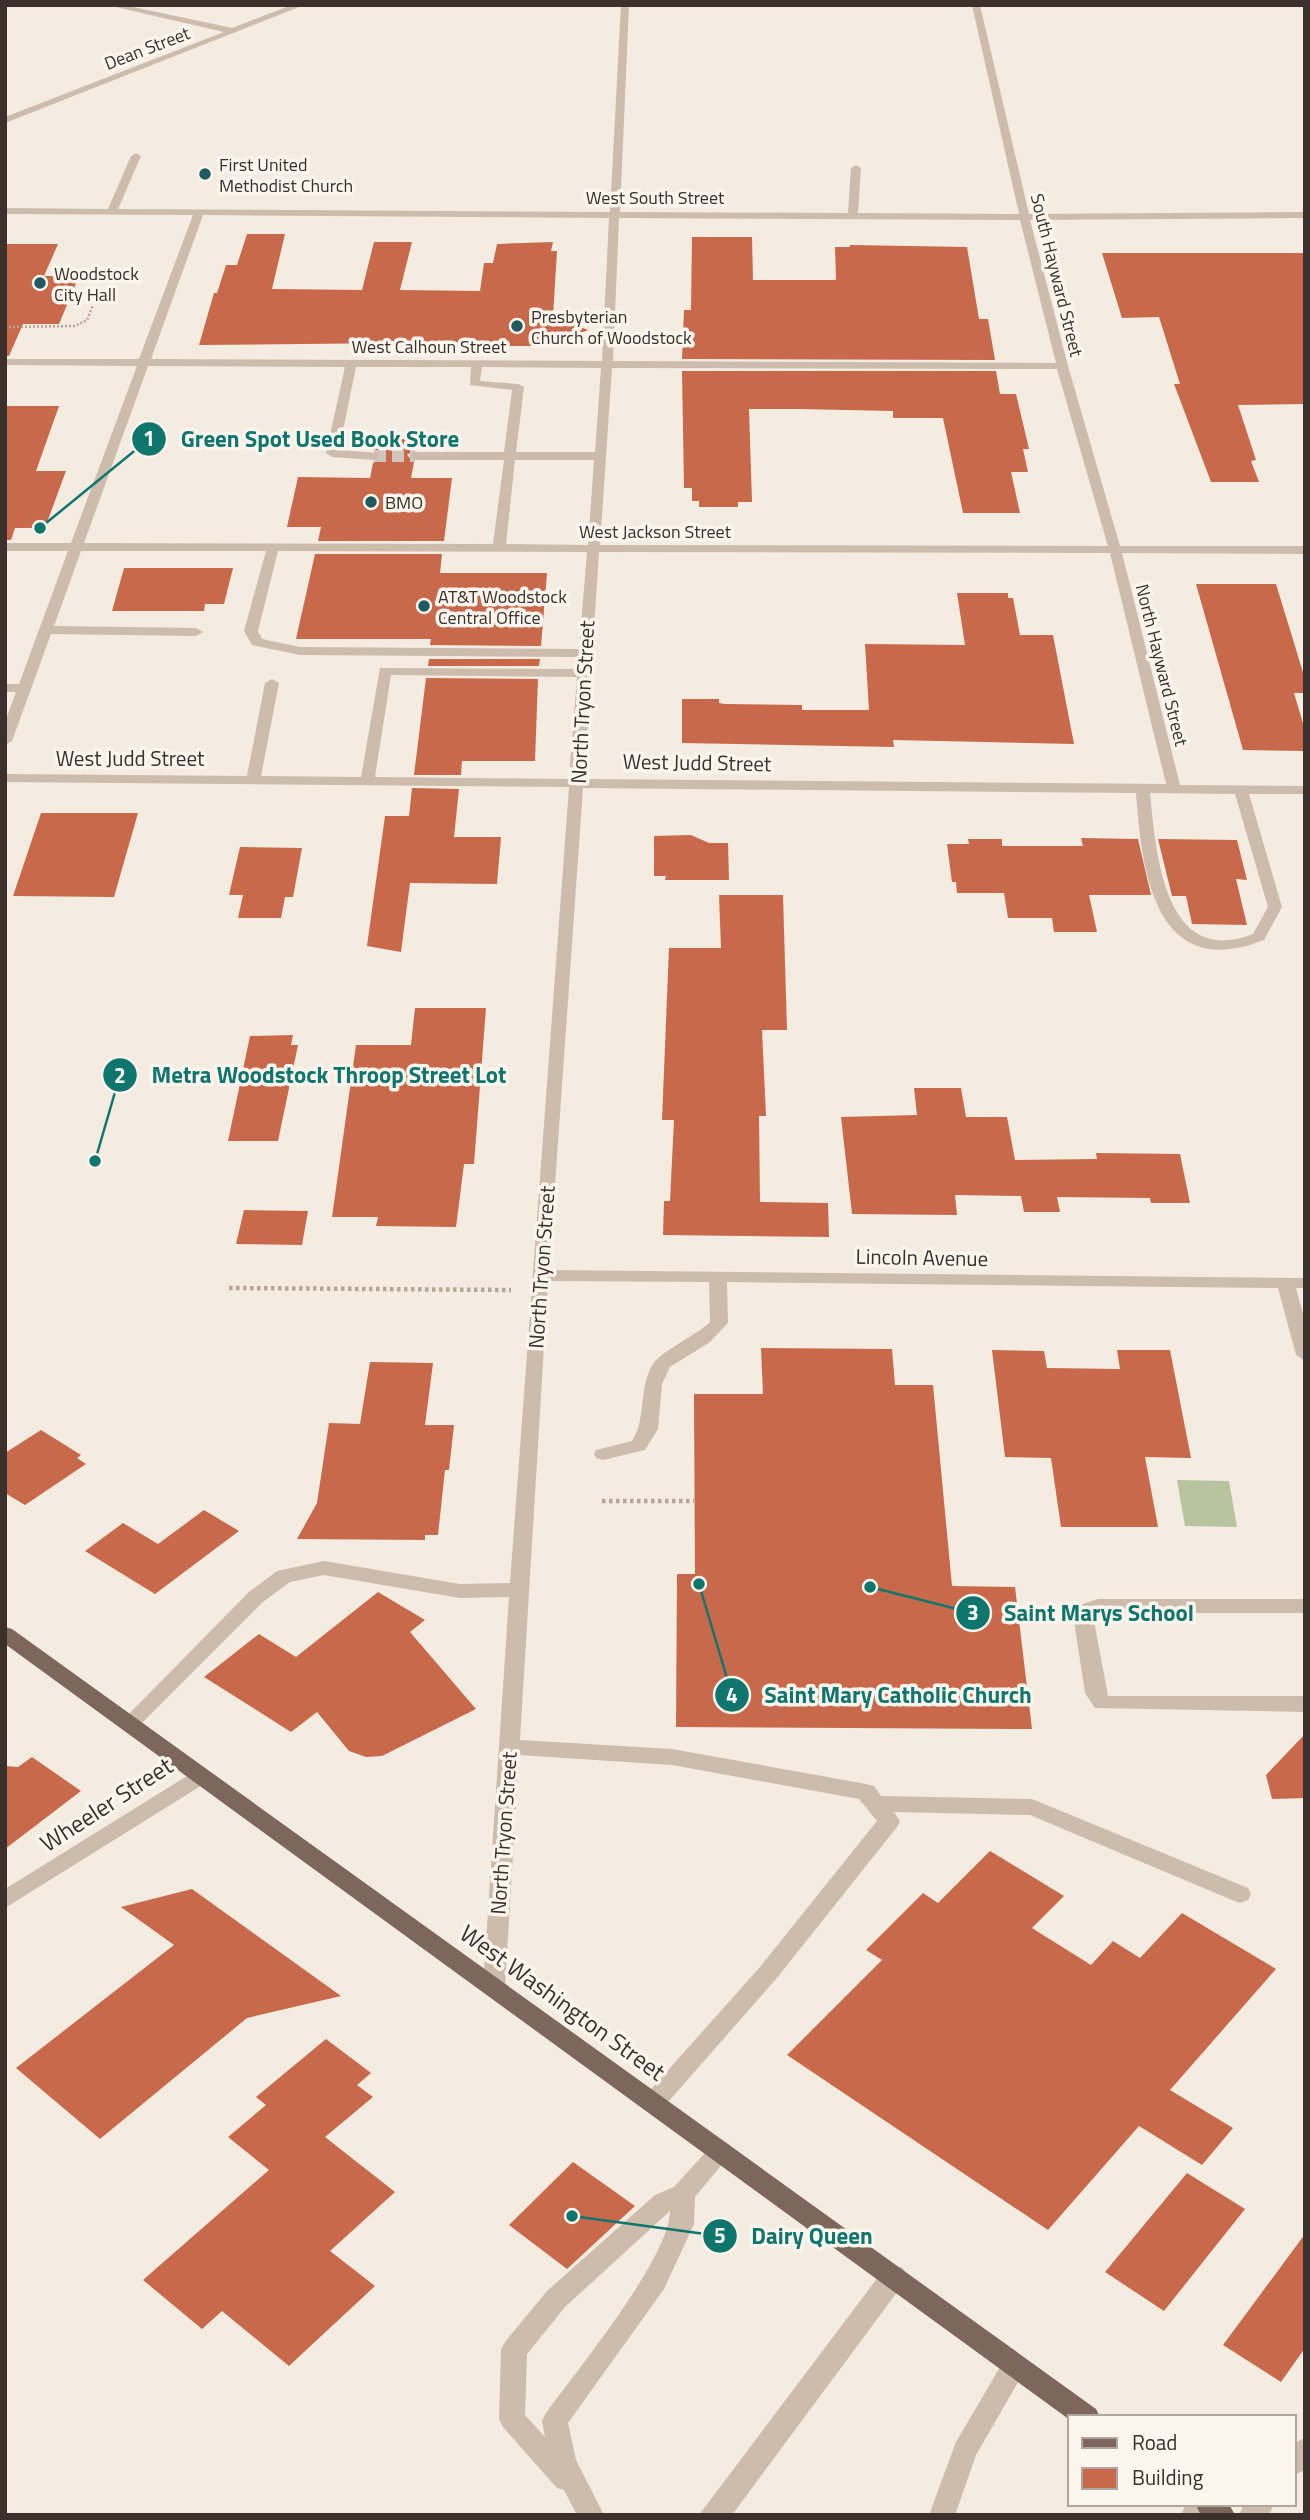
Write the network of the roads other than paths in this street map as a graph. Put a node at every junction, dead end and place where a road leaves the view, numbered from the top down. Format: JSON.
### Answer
{"nodes":[{"id":1,"x":111,"y":5,"type":"edge"},
{"id":2,"x":300,"y":5,"type":"edge"},
{"id":3,"x":625,"y":5,"type":"edge"},
{"id":4,"x":976,"y":5,"type":"edge"},
{"id":5,"x":233,"y":31,"type":"junction"},
{"id":6,"x":5,"y":120,"type":"edge"},
{"id":7,"x":136,"y":156,"type":"dead end"},
{"id":8,"x":856,"y":168,"type":"dead end"},
{"id":9,"x":5,"y":211,"type":"edge"},
{"id":10,"x":112,"y":211,"type":"junction"},
{"id":11,"x":200,"y":212,"type":"junction"},
{"id":12,"x":614,"y":215,"type":"junction"},
{"id":13,"x":1305,"y":215,"type":"edge"},
{"id":14,"x":853,"y":216,"type":"junction"},
{"id":15,"x":1024,"y":217,"type":"junction"},
{"id":16,"x":144,"y":361,"type":"junction"},
{"id":17,"x":5,"y":362,"type":"edge"},
{"id":18,"x":351,"y":363,"type":"junction"},
{"id":19,"x":477,"y":363,"type":"junction"},
{"id":20,"x":607,"y":364,"type":"junction"},
{"id":21,"x":1062,"y":366,"type":"junction"},
{"id":22,"x":374,"y":456,"type":"tunnel mouth"},
{"id":23,"x":415,"y":456,"type":"tunnel mouth"},
{"id":24,"x":510,"y":456,"type":"junction"},
{"id":25,"x":599,"y":456,"type":"junction"},
{"id":26,"x":5,"y":547,"type":"edge"},
{"id":27,"x":77,"y":547,"type":"junction"},
{"id":28,"x":273,"y":547,"type":"junction"},
{"id":29,"x":499,"y":548,"type":"junction"},
{"id":30,"x":591,"y":549,"type":"junction"},
{"id":31,"x":1115,"y":550,"type":"junction"},
{"id":32,"x":1305,"y":550,"type":"edge"},
{"id":33,"x":46,"y":630,"type":"junction"},
{"id":34,"x":196,"y":632,"type":"dead end"},
{"id":35,"x":585,"y":653,"type":"junction"},
{"id":36,"x":584,"y":673,"type":"junction"},
{"id":37,"x":272,"y":683,"type":"dead end"},
{"id":38,"x":5,"y":688,"type":"edge"},
{"id":39,"x":26,"y":688,"type":"junction"},
{"id":40,"x":5,"y":741,"type":"edge"},
{"id":41,"x":5,"y":778,"type":"edge"},
{"id":42,"x":253,"y":780,"type":"junction"},
{"id":43,"x":367,"y":781,"type":"junction"},
{"id":44,"x":577,"y":782,"type":"junction"},
{"id":45,"x":1143,"y":789,"type":"junction"},
{"id":46,"x":1174,"y":789,"type":"junction"},
{"id":47,"x":1241,"y":789,"type":"junction"},
{"id":48,"x":1305,"y":790,"type":"edge"},
{"id":49,"x":718,"y":1277,"type":"junction"},
{"id":50,"x":539,"y":1283,"type":"junction"},
{"id":51,"x":1286,"y":1283,"type":"junction"},
{"id":52,"x":1305,"y":1283,"type":"edge"},
{"id":53,"x":1305,"y":1355,"type":"edge"},
{"id":54,"x":603,"y":1454,"type":"dead end"},
{"id":55,"x":519,"y":1590,"type":"junction"},
{"id":56,"x":1305,"y":1606,"type":"edge"},
{"id":57,"x":5,"y":1634,"type":"edge"},
{"id":58,"x":1305,"y":1704,"type":"edge"},
{"id":59,"x":130,"y":1724,"type":"junction"},
{"id":60,"x":509,"y":1748,"type":"junction"},
{"id":61,"x":200,"y":1776,"type":"junction"},
{"id":62,"x":875,"y":1804,"type":"junction"},
{"id":63,"x":1240,"y":1895,"type":"dead end"},
{"id":64,"x":5,"y":1900,"type":"edge"},
{"id":65,"x":494,"y":1986,"type":"junction"},
{"id":66,"x":653,"y":2103,"type":"junction"},
{"id":67,"x":721,"y":2151,"type":"junction"},
{"id":68,"x":683,"y":2194,"type":"junction"},
{"id":69,"x":894,"y":2277,"type":"junction"},
{"id":70,"x":1015,"y":2365,"type":"junction"},
{"id":71,"x":1084,"y":2415,"type":"edge"},
{"id":72,"x":578,"y":2492,"type":"junction"},
{"id":73,"x":591,"y":2515,"type":"edge"},
{"id":74,"x":712,"y":2515,"type":"edge"},
{"id":75,"x":942,"y":2515,"type":"edge"}],
"edges":[{"from":1,"to":5,"type":"street"},
{"from":2,"to":5,"type":"street","name":"Dean Street"},
{"from":3,"to":12,"type":"street","name":"North Tryon Street"},
{"from":4,"to":15,"type":"street","name":"South Hayward Street"},
{"from":5,"to":6,"type":"street","name":"Dean Street"},
{"from":7,"to":10,"type":"street"},
{"from":8,"to":14,"type":"street"},
{"from":9,"to":10,"type":"street","name":"West South Street"},
{"from":10,"to":11,"type":"street","name":"West South Street"},
{"from":11,"to":12,"type":"street","name":"West South Street"},
{"from":11,"to":16,"type":"street"},
{"from":12,"to":14,"type":"street","name":"West South Street"},
{"from":12,"to":20,"type":"street","name":"North Tryon Street"},
{"from":13,"to":15,"type":"street","name":"West South Street"},
{"from":14,"to":15,"type":"street","name":"West South Street"},
{"from":15,"to":21,"type":"street","name":"South Hayward Street"},
{"from":16,"to":17,"type":"street","name":"West Calhoun Street"},
{"from":16,"to":18,"type":"street","name":"West Calhoun Street"},
{"from":16,"to":27,"type":"street"},
{"from":18,"to":19,"type":"street","name":"West Calhoun Street"},
{"from":18,"to":22,"type":"street"},
{"from":19,"to":20,"type":"street","name":"West Calhoun Street"},
{"from":19,"to":24,"type":"street"},
{"from":20,"to":21,"type":"street","name":"West Calhoun Street"},
{"from":20,"to":25,"type":"street","name":"North Tryon Street"},
{"from":21,"to":31,"type":"street","name":"South Hayward Street"},
{"from":23,"to":24,"type":"street"},
{"from":24,"to":25,"type":"street"},
{"from":24,"to":29,"type":"street"},
{"from":25,"to":30,"type":"street","name":"North Tryon Street"},
{"from":26,"to":27,"type":"street","name":"West Jackson Street"},
{"from":27,"to":28,"type":"street","name":"West Jackson Street"},
{"from":27,"to":33,"type":"street"},
{"from":28,"to":29,"type":"street","name":"West Jackson Street"},
{"from":28,"to":35,"type":"street"},
{"from":29,"to":30,"type":"street","name":"West Jackson Street"},
{"from":30,"to":31,"type":"street","name":"West Jackson Street"},
{"from":30,"to":35,"type":"street","name":"North Tryon Street"},
{"from":31,"to":32,"type":"street","name":"West Jackson Street"},
{"from":31,"to":46,"type":"street","name":"North Hayward Street"},
{"from":33,"to":34,"type":"street"},
{"from":33,"to":39,"type":"street"},
{"from":35,"to":36,"type":"street","name":"North Tryon Street"},
{"from":36,"to":43,"type":"street"},
{"from":36,"to":44,"type":"street","name":"North Tryon Street"},
{"from":37,"to":42,"type":"street"},
{"from":38,"to":39,"type":"street"},
{"from":39,"to":40,"type":"street"},
{"from":41,"to":42,"type":"street","name":"West Judd Street"},
{"from":42,"to":43,"type":"street","name":"West Judd Street"},
{"from":43,"to":44,"type":"street","name":"West Judd Street"},
{"from":44,"to":45,"type":"street","name":"West Judd Street"},
{"from":44,"to":50,"type":"street","name":"North Tryon Street"},
{"from":45,"to":46,"type":"street","name":"West Judd Street"},
{"from":45,"to":47,"type":"street"},
{"from":46,"to":47,"type":"street","name":"West Judd Street"},
{"from":47,"to":48,"type":"street","name":"West Judd Street"},
{"from":49,"to":50,"type":"street","name":"Lincoln Avenue"},
{"from":49,"to":51,"type":"street","name":"Lincoln Avenue"},
{"from":49,"to":54,"type":"street"},
{"from":50,"to":55,"type":"street","name":"North Tryon Street"},
{"from":51,"to":52,"type":"street","name":"Lincoln Avenue"},
{"from":51,"to":53,"type":"street"},
{"from":55,"to":59,"type":"street"},
{"from":55,"to":60,"type":"street","name":"North Tryon Street"},
{"from":56,"to":58,"type":"street"},
{"from":57,"to":59,"type":"main road","name":"West Washington Street"},
{"from":59,"to":61,"type":"main road","name":"West Washington Street"},
{"from":60,"to":62,"type":"street"},
{"from":60,"to":65,"type":"street","name":"North Tryon Street"},
{"from":61,"to":64,"type":"street","name":"Wheeler Street"},
{"from":61,"to":65,"type":"main road","name":"West Washington Street"},
{"from":62,"to":63,"type":"street"},
{"from":62,"to":66,"type":"street"},
{"from":65,"to":66,"type":"main road","name":"West Washington Street"},
{"from":66,"to":67,"type":"main road","name":"West Washington Street"},
{"from":67,"to":68,"type":"street"},
{"from":67,"to":69,"type":"main road","name":"West Washington Street"},
{"from":68,"to":72,"type":"street"},
{"from":68,"to":72,"type":"street"},
{"from":69,"to":70,"type":"main road","name":"West Washington Street"},
{"from":69,"to":74,"type":"street"},
{"from":70,"to":71,"type":"main road","name":"West Washington Street"},
{"from":70,"to":75,"type":"street"},
{"from":72,"to":73,"type":"street"}]}
